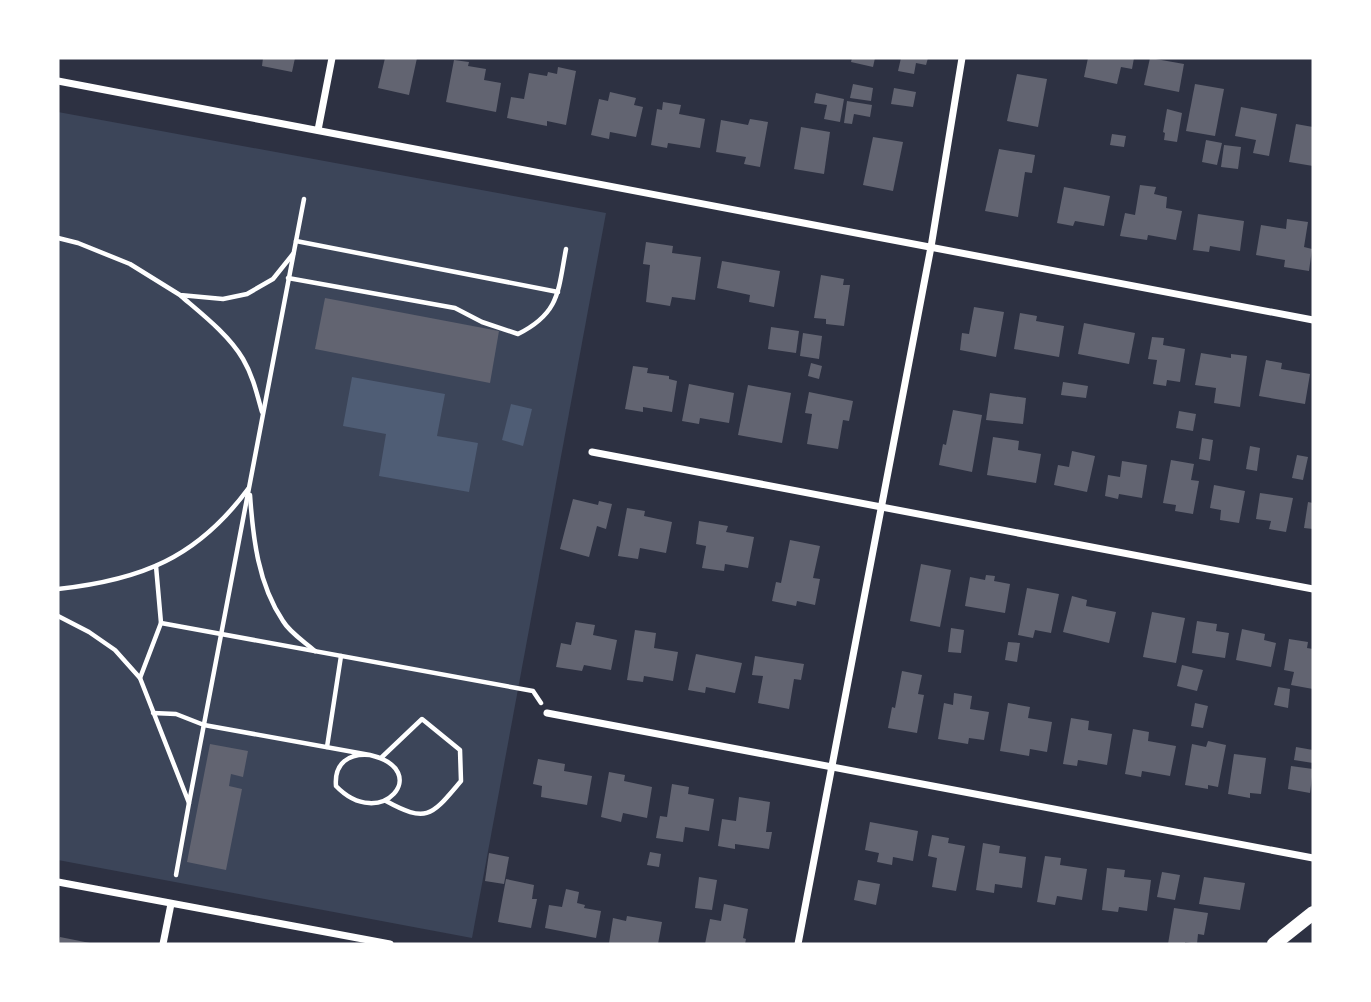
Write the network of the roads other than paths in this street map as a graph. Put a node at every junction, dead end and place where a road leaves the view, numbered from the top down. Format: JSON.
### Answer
{"nodes":[{"id":1,"x":332,"y":58,"type":"edge"},
{"id":2,"x":962,"y":58,"type":"edge"},
{"id":3,"x":58,"y":81,"type":"edge"},
{"id":4,"x":318,"y":130,"type":"junction"},
{"id":5,"x":931,"y":247,"type":"junction"},
{"id":6,"x":1313,"y":320,"type":"edge"},
{"id":7,"x":592,"y":452,"type":"dead end"},
{"id":8,"x":881,"y":506,"type":"junction"},
{"id":9,"x":1313,"y":589,"type":"edge"},
{"id":10,"x":547,"y":713,"type":"road end"},
{"id":11,"x":832,"y":767,"type":"junction"},
{"id":12,"x":1313,"y":858,"type":"edge"},
{"id":13,"x":58,"y":882,"type":"edge"},
{"id":14,"x":171,"y":904,"type":"junction"},
{"id":15,"x":1313,"y":913,"type":"edge"},
{"id":16,"x":1306,"y":926,"type":"edge"},
{"id":17,"x":163,"y":944,"type":"edge"},
{"id":18,"x":390,"y":944,"type":"edge"},
{"id":19,"x":798,"y":944,"type":"edge"},
{"id":20,"x":1274,"y":944,"type":"edge"}],
"edges":[{"from":1,"to":4,"type":"street"},
{"from":2,"to":5,"type":"street"},
{"from":3,"to":4,"type":"street"},
{"from":4,"to":5,"type":"street"},
{"from":5,"to":6,"type":"street"},
{"from":5,"to":8,"type":"street"},
{"from":7,"to":8,"type":"street"},
{"from":8,"to":9,"type":"street"},
{"from":8,"to":11,"type":"street"},
{"from":10,"to":11,"type":"street"},
{"from":11,"to":12,"type":"street"},
{"from":11,"to":19,"type":"street"},
{"from":13,"to":14,"type":"street"},
{"from":14,"to":17,"type":"street"},
{"from":14,"to":18,"type":"street"},
{"from":15,"to":16,"type":"main road"},
{"from":16,"to":20,"type":"main road"}]}
